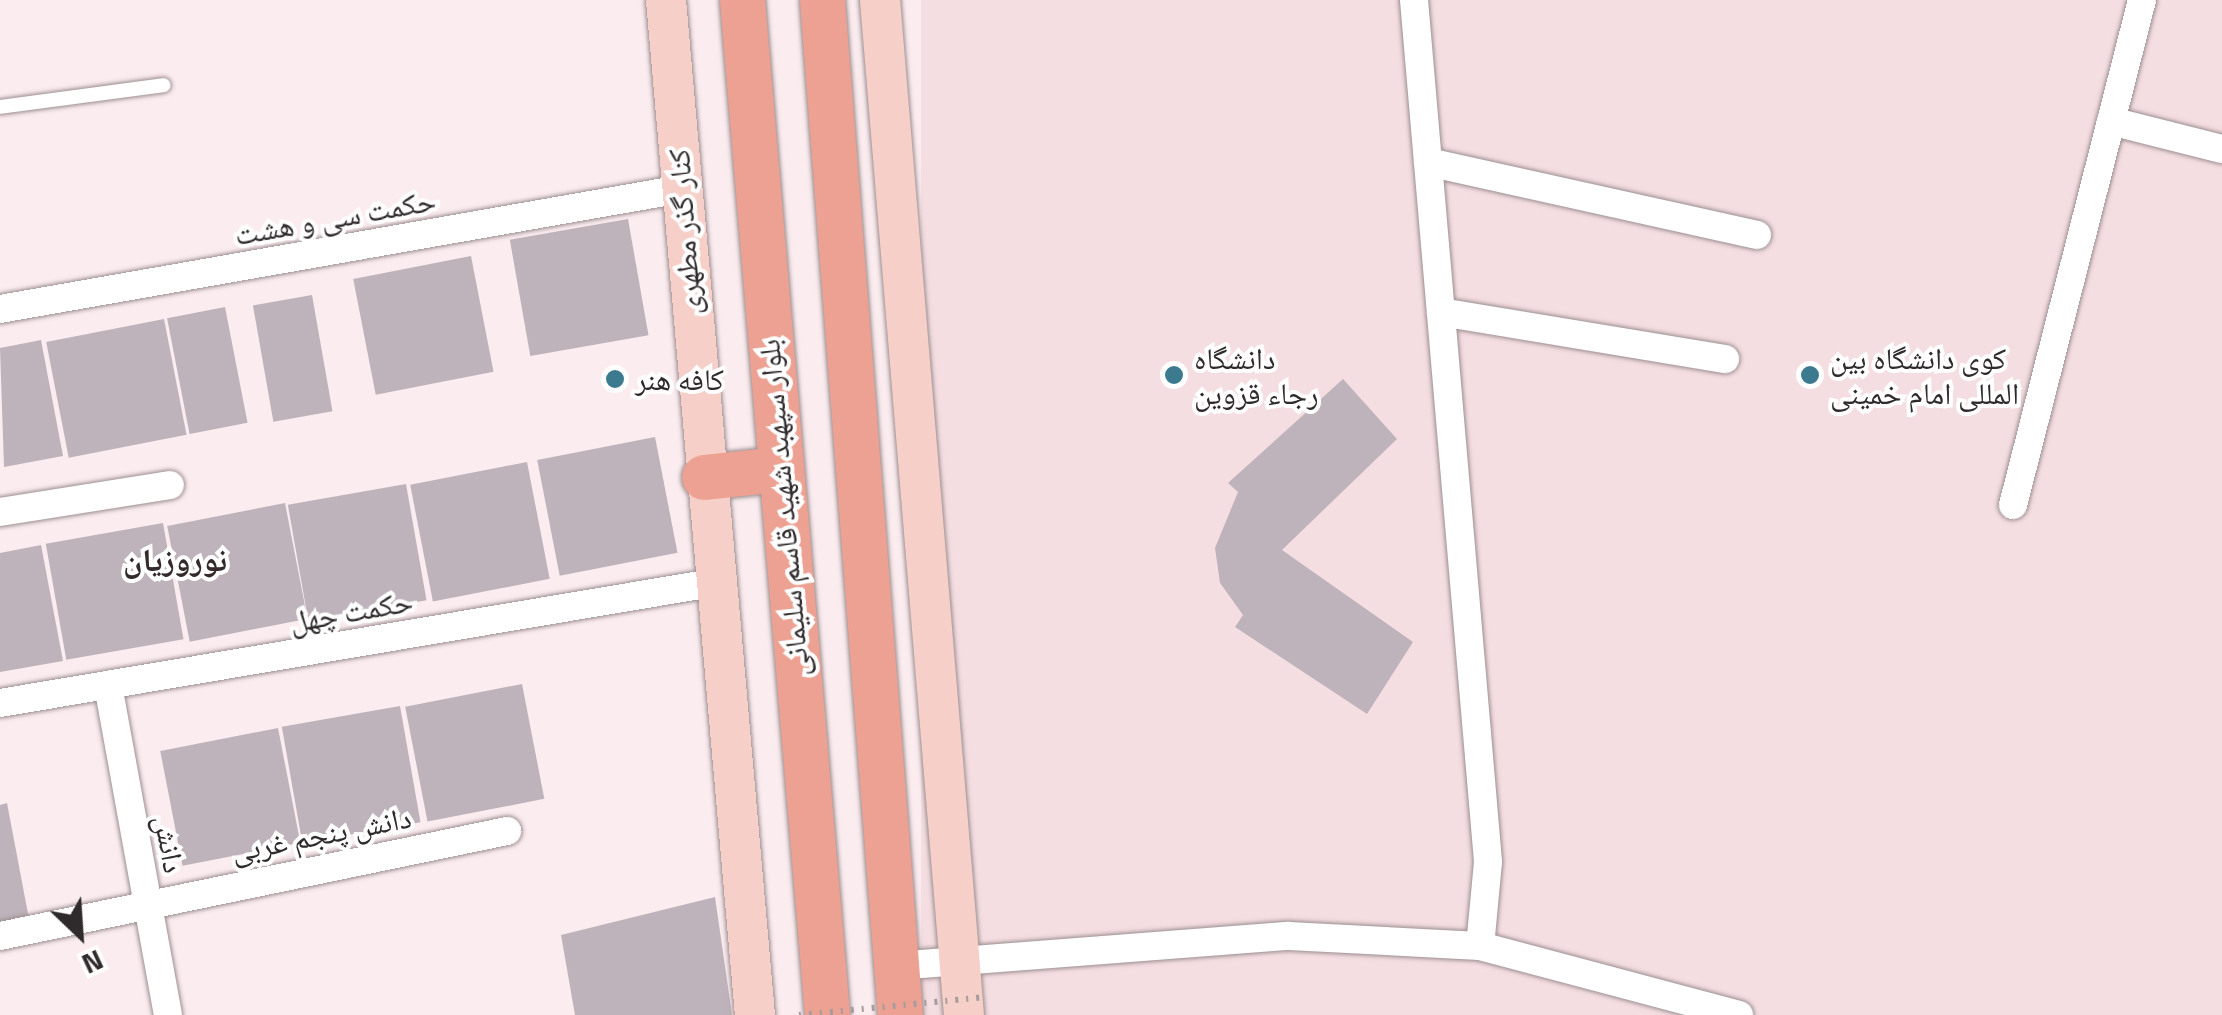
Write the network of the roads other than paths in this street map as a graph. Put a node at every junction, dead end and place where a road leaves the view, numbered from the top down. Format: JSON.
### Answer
{"nodes":[{"id":1,"x":666,"y":0,"type":"edge"},
{"id":2,"x":742,"y":0,"type":"edge"},
{"id":3,"x":822,"y":0,"type":"edge"},
{"id":4,"x":880,"y":0,"type":"edge"},
{"id":5,"x":1414,"y":0,"type":"edge"},
{"id":6,"x":2142,"y":0,"type":"edge"},
{"id":7,"x":164,"y":85,"type":"dead end"},
{"id":8,"x":0,"y":107,"type":"edge"},
{"id":9,"x":2111,"y":121,"type":"junction"},
{"id":10,"x":2222,"y":149,"type":"edge"},
{"id":11,"x":1428,"y":162,"type":"junction"},
{"id":12,"x":681,"y":189,"type":"junction"},
{"id":13,"x":1756,"y":235,"type":"dead end"},
{"id":14,"x":0,"y":309,"type":"edge"},
{"id":15,"x":1441,"y":312,"type":"junction"},
{"id":16,"x":1725,"y":359,"type":"dead end"},
{"id":17,"x":779,"y":469,"type":"junction"},
{"id":18,"x":704,"y":477,"type":"junction"},
{"id":19,"x":170,"y":485,"type":"dead end"},
{"id":20,"x":2013,"y":504,"type":"dead end"},
{"id":21,"x":0,"y":512,"type":"edge"},
{"id":22,"x":712,"y":583,"type":"junction"},
{"id":23,"x":108,"y":685,"type":"junction"},
{"id":24,"x":0,"y":703,"type":"edge"},
{"id":25,"x":507,"y":830,"type":"dead end"},
{"id":26,"x":147,"y":900,"type":"junction"},
{"id":27,"x":0,"y":936,"type":"edge"},
{"id":28,"x":1480,"y":946,"type":"junction"},
{"id":29,"x":958,"y":960,"type":"junction"},
{"id":30,"x":895,"y":966,"type":"junction"},
{"id":31,"x":975,"y":1006,"type":"edge"},
{"id":32,"x":168,"y":1015,"type":"edge"},
{"id":33,"x":756,"y":1015,"type":"edge"},
{"id":34,"x":828,"y":1015,"type":"edge"},
{"id":35,"x":900,"y":1015,"type":"edge"},
{"id":36,"x":1739,"y":1015,"type":"edge"}],
"edges":[{"from":1,"to":12,"type":"street","name":"کنار گذر مطهری"},
{"from":2,"to":17,"type":"main road","name":"بلوار سپهبد شهید قاسم سلیمانی"},
{"from":3,"to":30,"type":"main road"},
{"from":4,"to":29,"type":"street"},
{"from":5,"to":11,"type":"street"},
{"from":6,"to":9,"type":"street"},
{"from":7,"to":8,"type":"lane"},
{"from":9,"to":10,"type":"street"},
{"from":9,"to":20,"type":"street"},
{"from":11,"to":13,"type":"street"},
{"from":11,"to":15,"type":"street"},
{"from":12,"to":14,"type":"street","name":"حکمت سی و هشت"},
{"from":12,"to":18,"type":"street","name":"کنار گذر مطهری"},
{"from":15,"to":16,"type":"street"},
{"from":15,"to":28,"type":"street"},
{"from":17,"to":18,"type":"main road"},
{"from":17,"to":34,"type":"main road","name":"بلوار سپهبد شهید قاسم سلیمانی"},
{"from":18,"to":22,"type":"street","name":"کنار گذر مطهری"},
{"from":19,"to":21,"type":"street"},
{"from":22,"to":23,"type":"street","name":"حکمت چهل"},
{"from":22,"to":33,"type":"street","name":"کنار گذر مطهری"},
{"from":23,"to":24,"type":"street","name":"حکمت چهل"},
{"from":23,"to":26,"type":"street","name":"دانش"},
{"from":25,"to":26,"type":"street","name":"دانش پنجم غربی"},
{"from":26,"to":27,"type":"street","name":"دانش پنجم غربی"},
{"from":26,"to":32,"type":"street","name":"دانش"},
{"from":28,"to":29,"type":"street"},
{"from":28,"to":36,"type":"street"},
{"from":29,"to":30,"type":"street"},
{"from":29,"to":31,"type":"street"},
{"from":30,"to":35,"type":"main road"}]}
